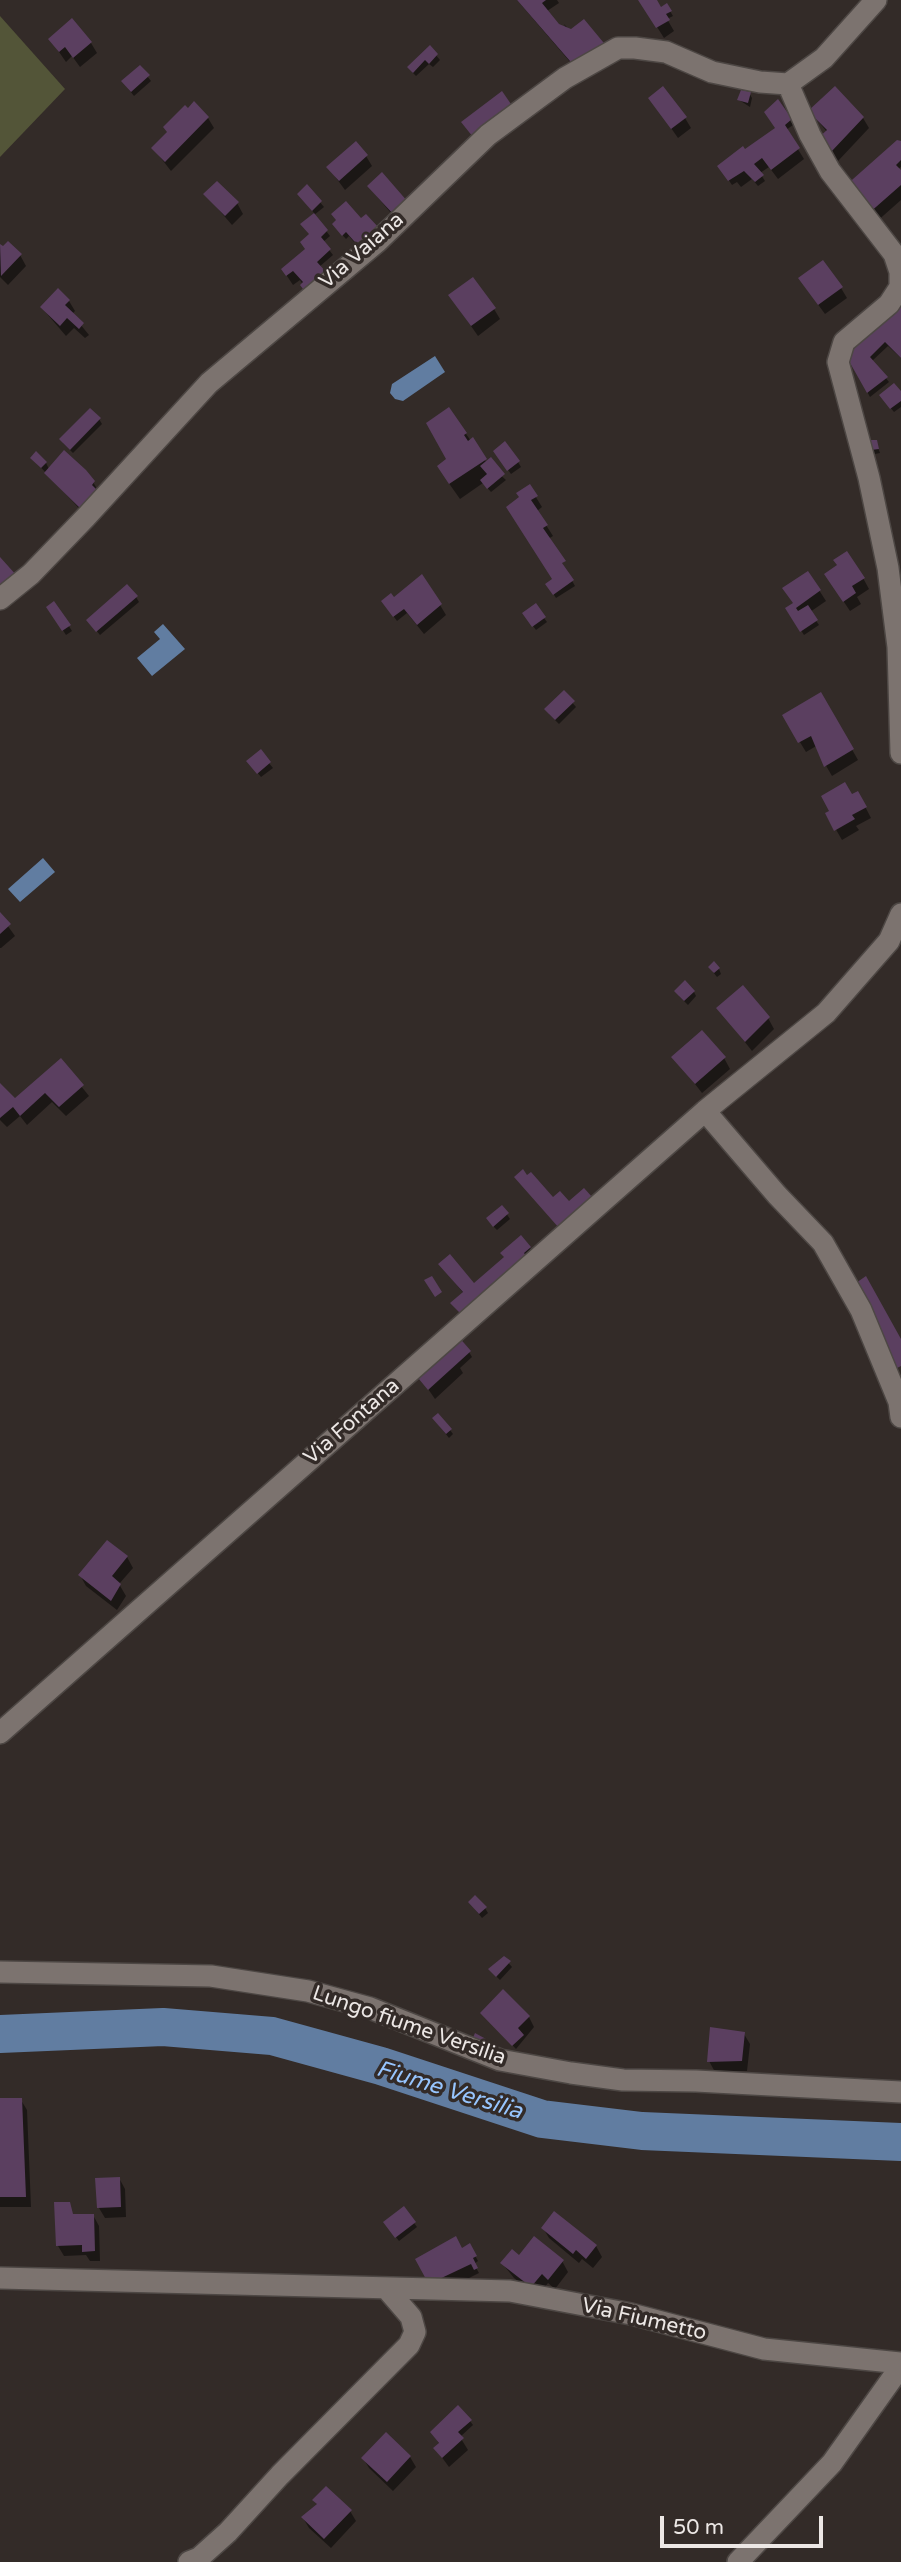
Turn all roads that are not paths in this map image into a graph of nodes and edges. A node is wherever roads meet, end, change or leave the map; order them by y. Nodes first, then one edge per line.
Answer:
1 (876, 0) edge
2 (788, 84) junction
3 (0, 599) edge
4 (901, 753) edge
5 (901, 914) edge
6 (705, 1111) junction
7 (901, 1416) edge
8 (0, 1733) edge
9 (0, 1972) edge
10 (901, 2092) edge
11 (0, 2278) edge
12 (386, 2288) junction
13 (901, 2365) edge
14 (189, 2562) edge
15 (738, 2562) edge

1 - 2 street
2 - 3 street, Via Vaiana
2 - 4 street
5 - 6 street, Via Fontana
6 - 7 street
6 - 8 street, Via Fontana
9 - 10 street, Lungo fiume Versilia
11 - 12 street, Via Fiumetto
12 - 13 street, Via Fiumetto
12 - 14 street
13 - 15 street

